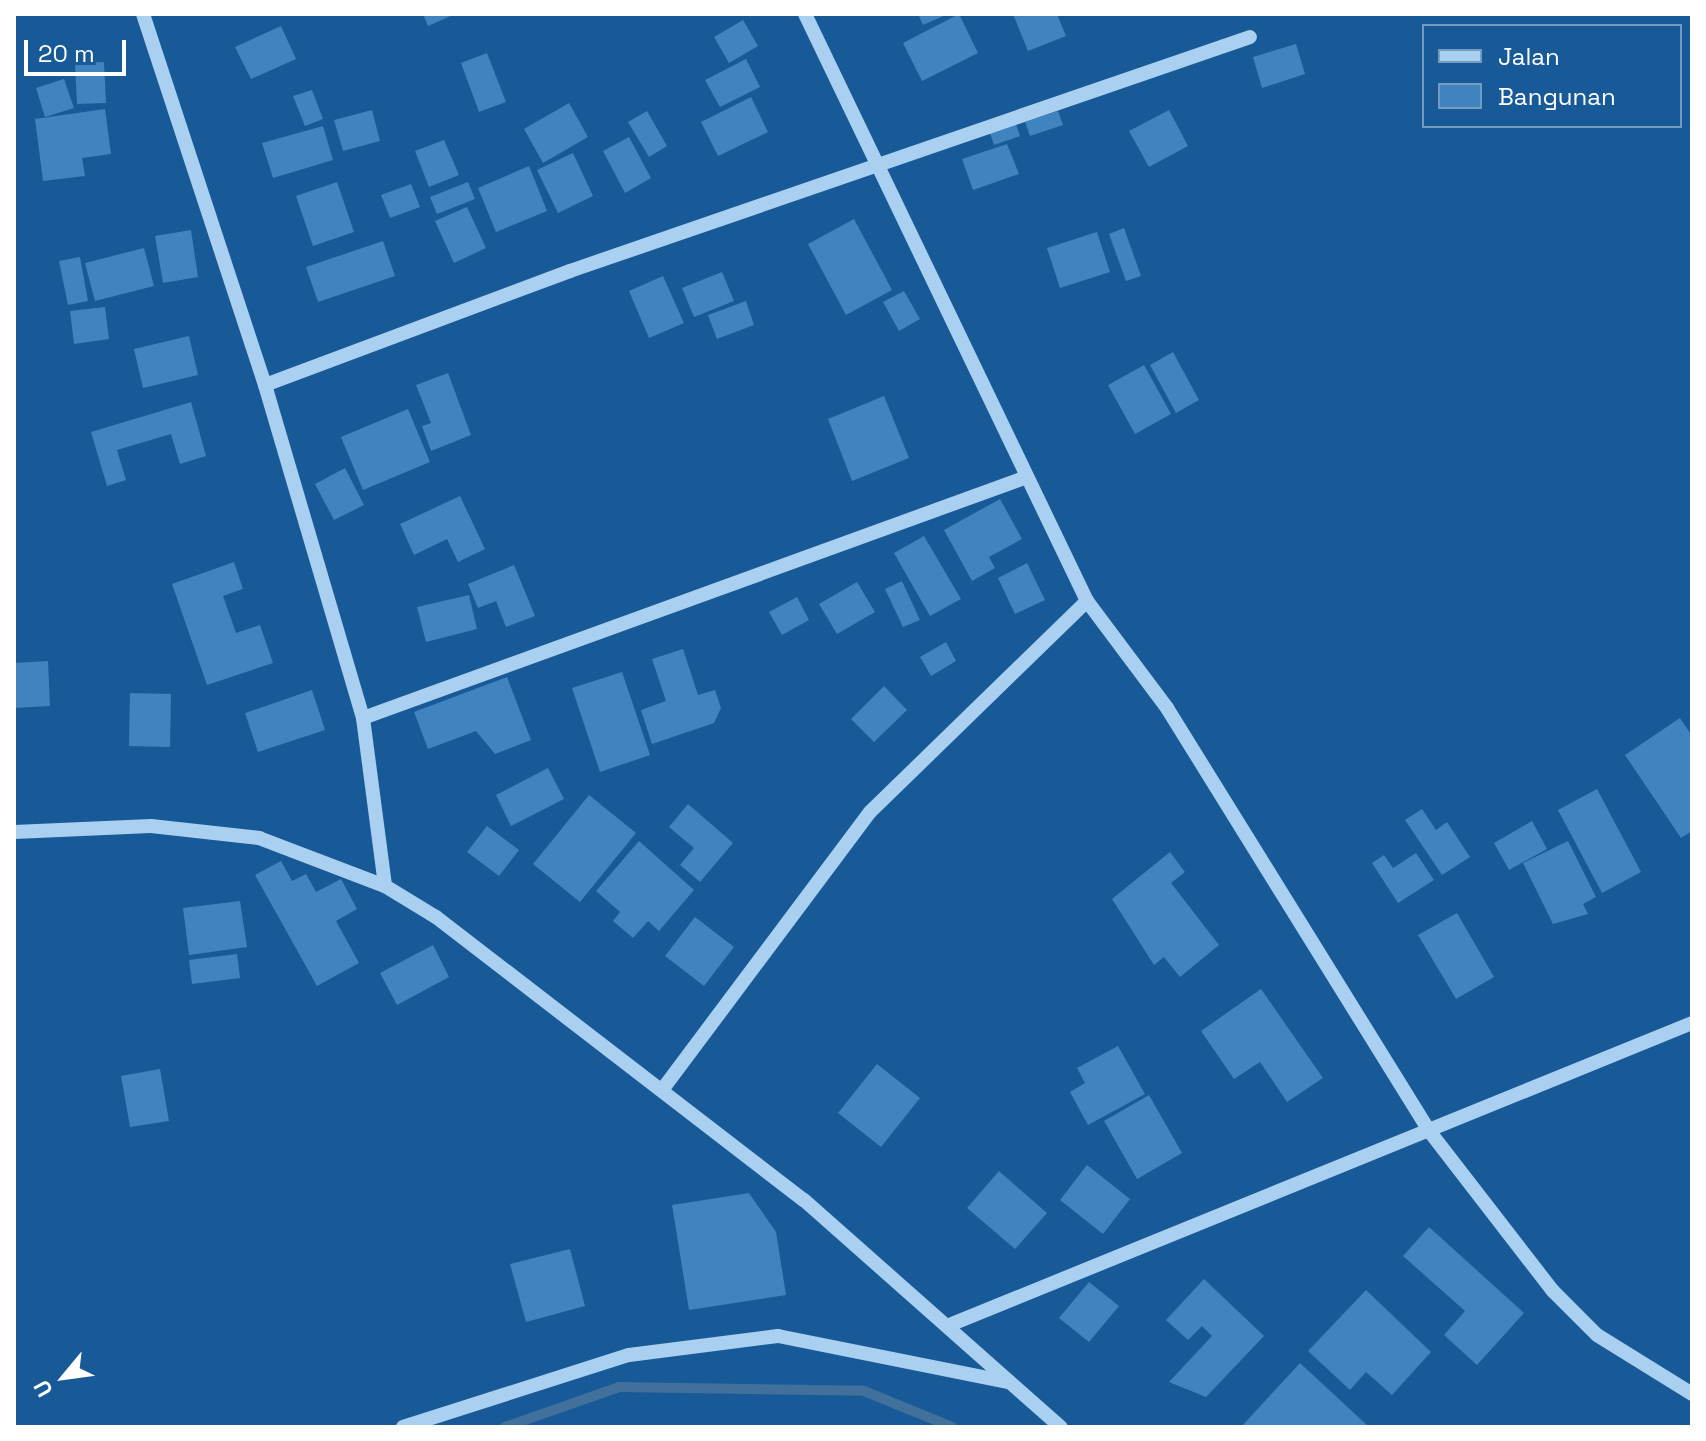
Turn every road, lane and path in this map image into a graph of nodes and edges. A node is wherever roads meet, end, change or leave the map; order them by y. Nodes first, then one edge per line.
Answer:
1 (143, 14) edge
2 (805, 14) edge
3 (1250, 37) dead end
4 (878, 171) junction
5 (265, 385) junction
6 (1027, 477) junction
7 (1087, 601) junction
8 (363, 718) junction
9 (14, 832) edge
10 (385, 886) junction
11 (1692, 1023) edge
12 (662, 1090) junction
13 (1430, 1132) junction
14 (947, 1326) junction
15 (1012, 1383) junction
16 (1692, 1394) edge
17 (403, 1427) edge
18 (1061, 1427) edge

1 - 5 street
2 - 4 street
3 - 4 street
4 - 5 street
4 - 6 street
5 - 8 street
6 - 7 street
6 - 8 street
7 - 12 street
7 - 13 street
8 - 10 street
9 - 10 street
10 - 12 street
11 - 13 street
12 - 14 street
13 - 14 street
13 - 16 street
14 - 15 street
15 - 17 street
15 - 18 street

